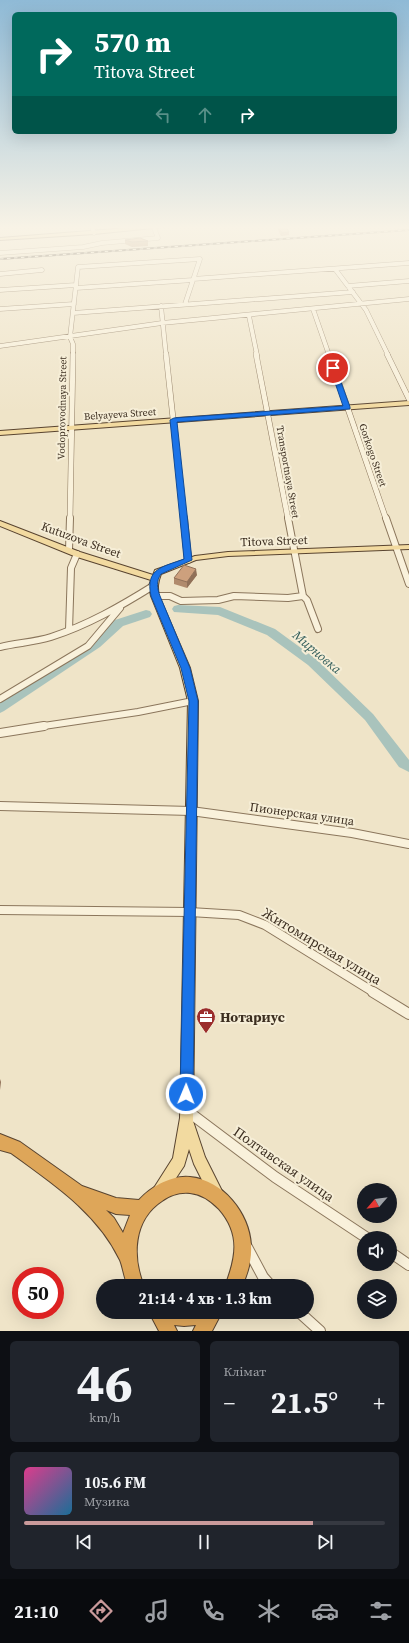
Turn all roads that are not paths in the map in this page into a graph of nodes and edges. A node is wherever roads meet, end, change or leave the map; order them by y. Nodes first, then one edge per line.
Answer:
1 (48, 288) edge
2 (76, 288) edge
3 (190, 288) edge
4 (350, 288) edge
5 (0, 290) edge
6 (353, 292) junction
7 (409, 299) edge
8 (74, 304) junction
9 (185, 304) junction
10 (362, 304) junction
11 (161, 306) junction
12 (0, 309) edge
13 (313, 309) junction
14 (73, 313) junction
15 (249, 316) junction
16 (162, 323) junction
17 (70, 337) junction
18 (0, 346) edge
19 (409, 399) edge
20 (409, 403) edge
21 (347, 407) junction
22 (268, 413) junction
23 (174, 420) junction
24 (72, 427) junction
25 (0, 433) edge
26 (0, 523) edge
27 (409, 547) edge
28 (397, 548) junction
29 (69, 550) junction
30 (295, 552) junction
31 (77, 554) junction
32 (188, 560) junction
33 (409, 584) edge
34 (154, 587) junction
35 (303, 596) junction
36 (124, 603) junction
37 (318, 629) dead end
38 (70, 630) junction
39 (0, 641) edge
40 (8, 645) junction
41 (0, 647) edge
42 (0, 699) edge
43 (194, 701) junction
44 (0, 733) edge
45 (0, 806) edge
46 (191, 811) junction
47 (409, 844) edge
48 (0, 910) edge
49 (190, 912) junction
50 (409, 1014) edge
51 (186, 1114) junction
52 (0, 1142) edge
53 (78, 1193) junction
54 (158, 1193) junction
55 (218, 1196) junction
56 (142, 1208) junction
57 (240, 1231) junction
58 (357, 1232) edge
59 (397, 1257) edge
60 (128, 1258) junction
61 (409, 1265) edge
62 (132, 1279) edge
63 (237, 1279) edge
64 (265, 1279) edge
65 (162, 1319) edge
66 (209, 1319) edge
67 (306, 1319) edge
68 (168, 1331) edge
69 (202, 1331) edge
70 (320, 1331) edge

1 - 5 street
2 - 8 street, Vodoprovodnaya Street
3 - 9 street
4 - 6 street
6 - 9 street
6 - 10 street
7 - 10 street
8 - 12 street
8 - 14 street, Vodoprovodnaya Street
9 - 11 street
10 - 13 street
10 - 19 street
11 - 14 street
11 - 16 street
13 - 15 street
13 - 21 street, Gorkogo Street
14 - 17 street, Vodoprovodnaya Street
15 - 16 street
15 - 22 street, Transportnaya Street
16 - 17 street
16 - 23 street
17 - 18 street
17 - 24 street, Vodoprovodnaya Street
20 - 21 main road, Belyayeva Street
21 - 22 main road, Belyayeva Street
21 - 28 street, Gorkogo Street
22 - 23 main road, Belyayeva Street
22 - 30 street, Transportnaya Street
23 - 24 main road, Belyayeva Street
23 - 32 street
24 - 25 main road, Belyayeva Street
24 - 29 street, Vodoprovodnaya Street
26 - 29 main road, Kutuzova Street
27 - 28 main road, Titova Street
28 - 30 main road, Titova Street
28 - 33 street, Gorkogo Street
29 - 31 main road, Kutuzova Street
30 - 32 main road, Titova Street
30 - 35 street, Transportnaya Street
31 - 34 main road, Kutuzova Street
31 - 38 street
32 - 34 main road, Titova Street
34 - 35 street
34 - 36 street
34 - 43 main road
35 - 37 street, Transportnaya Street
36 - 38 street
36 - 42 street
38 - 40 street
39 - 40 street
40 - 41 street
43 - 44 street
43 - 46 main road
45 - 46 street, Пионерская улица
46 - 47 street, Пионерская улица
46 - 49 main road
48 - 49 street, Житомирская улица
49 - 50 street, Житомирская улица
49 - 51 main road
51 - 54 main road
51 - 55 main road
51 - 58 street, Полтавская улица
52 - 53 highway
53 - 56 highway
53 - 60 highway
54 - 55 highway
54 - 56 highway
55 - 57 highway
56 - 60 highway
57 - 63 highway
57 - 64 street
59 - 61 street
60 - 62 highway
65 - 68 highway
66 - 69 highway
67 - 70 street

